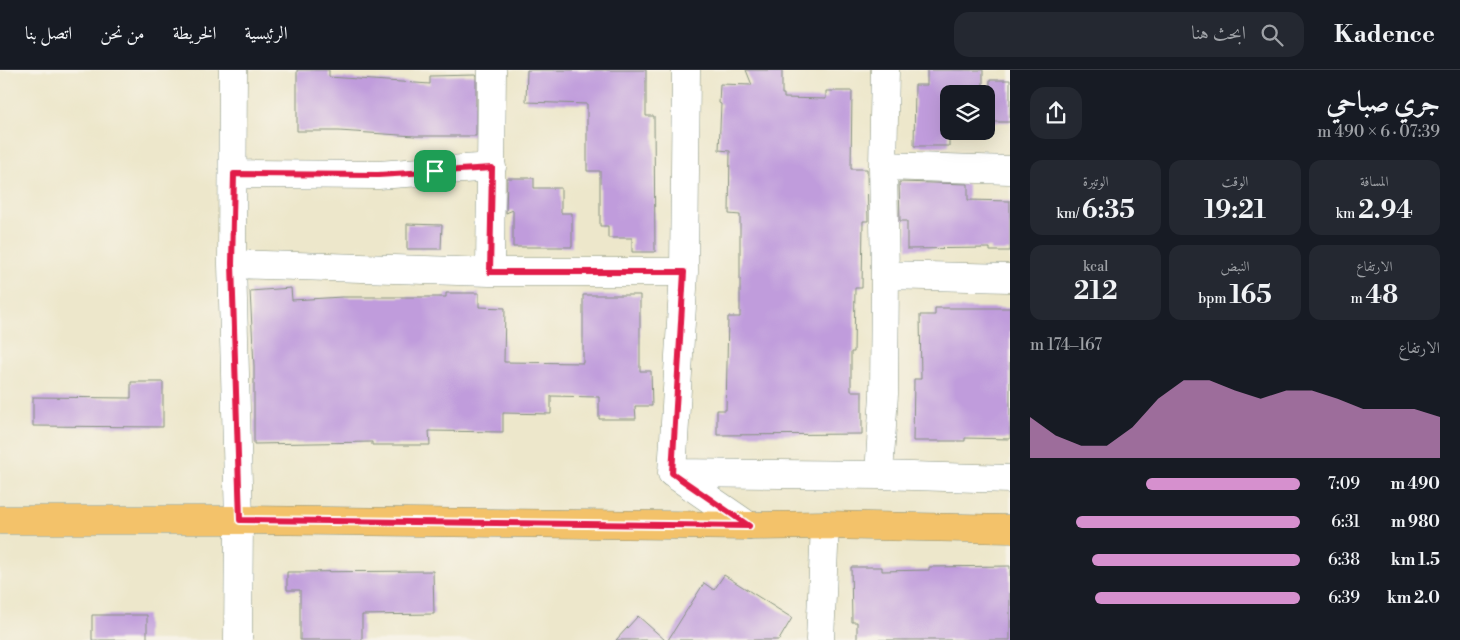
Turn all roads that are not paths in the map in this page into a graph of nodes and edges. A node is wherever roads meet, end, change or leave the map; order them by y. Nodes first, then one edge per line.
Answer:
1 (233, 70) edge
2 (492, 70) edge
3 (686, 70) edge
4 (885, 70) edge
5 (883, 166) junction
6 (492, 168) junction
7 (1010, 170) edge
8 (234, 174) junction
9 (232, 264) junction
10 (490, 272) junction
11 (684, 272) junction
12 (885, 275) junction
13 (1010, 278) edge
14 (672, 473) junction
15 (879, 475) junction
16 (1010, 479) edge
17 (0, 520) edge
18 (240, 520) junction
19 (825, 525) junction
20 (749, 526) junction
21 (1010, 529) edge
22 (238, 640) edge
23 (820, 640) edge

1 - 8 street
2 - 6 street
3 - 11 street
4 - 5 street
5 - 7 street
5 - 12 street
6 - 8 street
6 - 10 street
8 - 9 street
9 - 10 street
9 - 18 street
10 - 11 street
11 - 14 street
12 - 13 street
12 - 15 street
14 - 15 street
14 - 20 street
15 - 16 street
17 - 18 main road
18 - 20 main road
18 - 22 street
19 - 20 main road
19 - 21 main road
19 - 23 street

